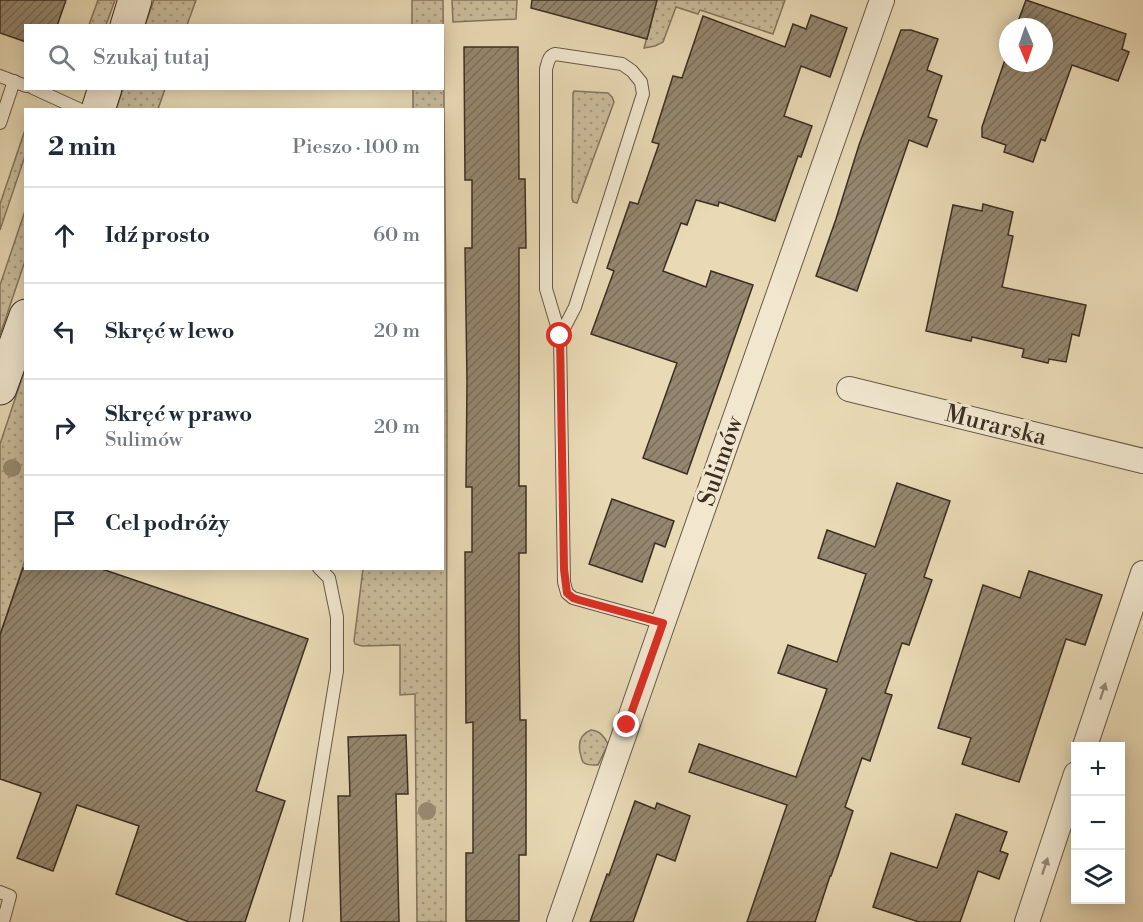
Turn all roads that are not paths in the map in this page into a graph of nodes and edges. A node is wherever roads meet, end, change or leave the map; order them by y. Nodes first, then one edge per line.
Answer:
1 (135, 0) edge
2 (882, 0) edge
3 (128, 24) edge
4 (0, 76) edge
5 (20, 83) edge
6 (37, 90) edge
7 (104, 90) edge
8 (77, 108) edge
9 (99, 108) edge
10 (0, 123) edge
11 (24, 322) edge
12 (560, 336) junction
13 (0, 388) edge
14 (849, 389) dead end
15 (1143, 461) edge
16 (321, 570) edge
17 (1143, 573) edge
18 (663, 623) junction
19 (1086, 742) edge
20 (1071, 789) edge
21 (0, 892) edge
22 (3, 922) edge
23 (296, 922) edge
24 (559, 922) edge
25 (1027, 922) edge

1 - 3 main road
2 - 18 street, Sulimów
4 - 5 lane
5 - 10 lane
6 - 8 lane
7 - 9 main road
11 - 13 main road
12 - 12 lane
12 - 18 lane
14 - 15 street, Murarska
16 - 23 lane
19 -> 17 street
18 - 24 street, Sulimów
25 -> 20 street
21 - 22 lane

